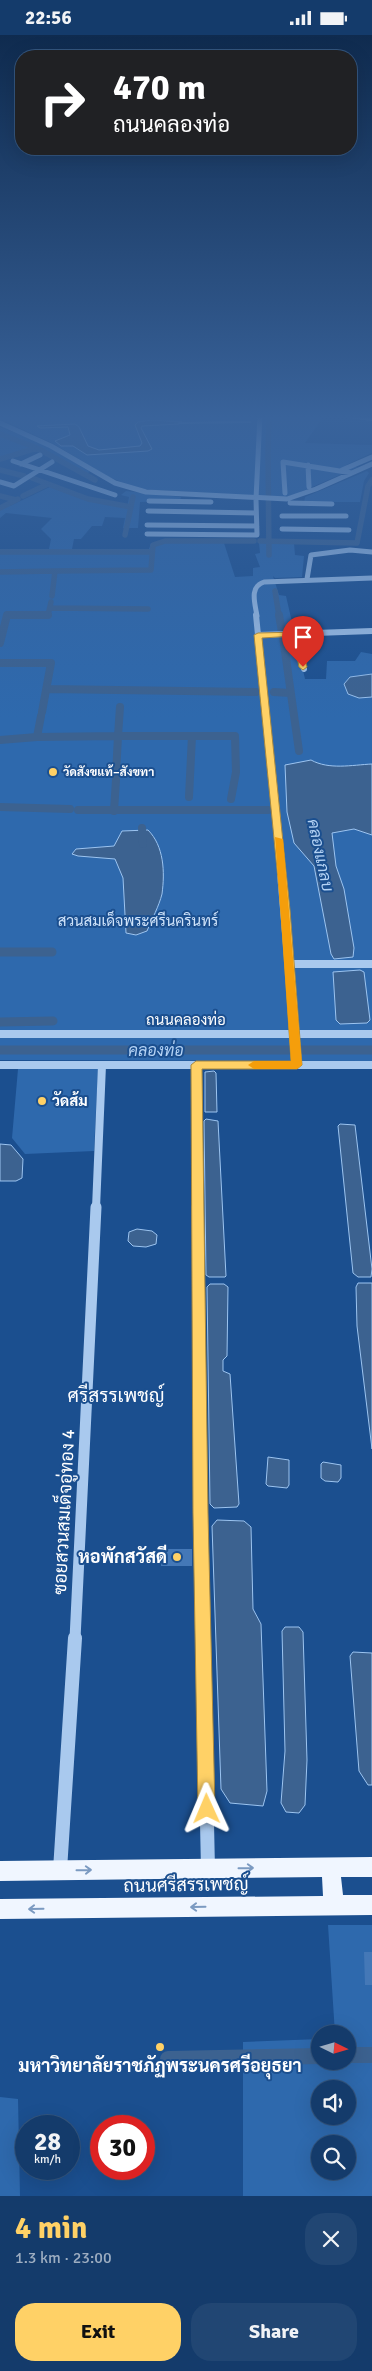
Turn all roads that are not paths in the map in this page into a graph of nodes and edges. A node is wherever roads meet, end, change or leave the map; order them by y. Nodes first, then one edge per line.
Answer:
1 (183, 516) edge
2 (256, 516) edge
3 (282, 516) dead end
4 (302, 516) junction
5 (346, 516) dead end
6 (146, 525) dead end
7 (182, 525) junction
8 (256, 526) junction
9 (282, 529) dead end
10 (303, 529) junction
11 (349, 530) dead end
12 (147, 534) dead end
13 (181, 534) junction
14 (372, 552) edge
15 (372, 578) edge
16 (307, 579) junction
17 (372, 631) edge
18 (297, 634) junction
19 (258, 635) junction
20 (304, 669) dead end
21 (290, 964) junction
22 (372, 964) edge
23 (0, 1034) edge
24 (372, 1034) edge
25 (295, 1037) junction
26 (297, 1061) junction
27 (0, 1065) edge
28 (102, 1065) junction
29 (196, 1065) junction
30 (372, 1065) edge
31 (331, 1867) junction
32 (372, 1867) edge
33 (208, 1869) junction
34 (60, 1870) junction
35 (0, 1871) edge
36 (334, 1905) junction
37 (372, 1905) edge
38 (0, 1909) edge

1 - 7 street
2 - 8 street
3 - 4 street
4 - 5 street
4 - 10 street
6 - 7 street
7 - 8 street
7 - 13 street
8 - 13 street
9 - 10 street
10 - 11 street
12 - 13 street
14 - 16 street
15 - 16 street
16 - 19 street
17 - 18 street
18 - 19 street
18 - 20 street
19 - 21 street
21 - 22 street
21 - 25 street
23 - 25 street, ถนนคลองท่อ
24 - 25 street, ถนนคลองท่อ
25 - 26 street
26 - 29 street
26 - 30 street
27 - 28 street
28 - 29 street
28 - 34 street, ซอยสวนสมเด็จอู่ทอง 4
29 - 33 street
31 - 32 main road, ถนนศรีสรรเพชญ์
33 -> 31 main road, ถนนศรีสรรเพชญ์
31 - 36 main road
34 -> 33 main road, ถนนศรีสรรเพชญ์
34 - 35 main road, ถนนศรีสรรเพชญ์
36 - 37 main road, ถนนศรีสรรเพชญ์
36 -> 38 main road, ถนนศรีสรรเพชญ์

